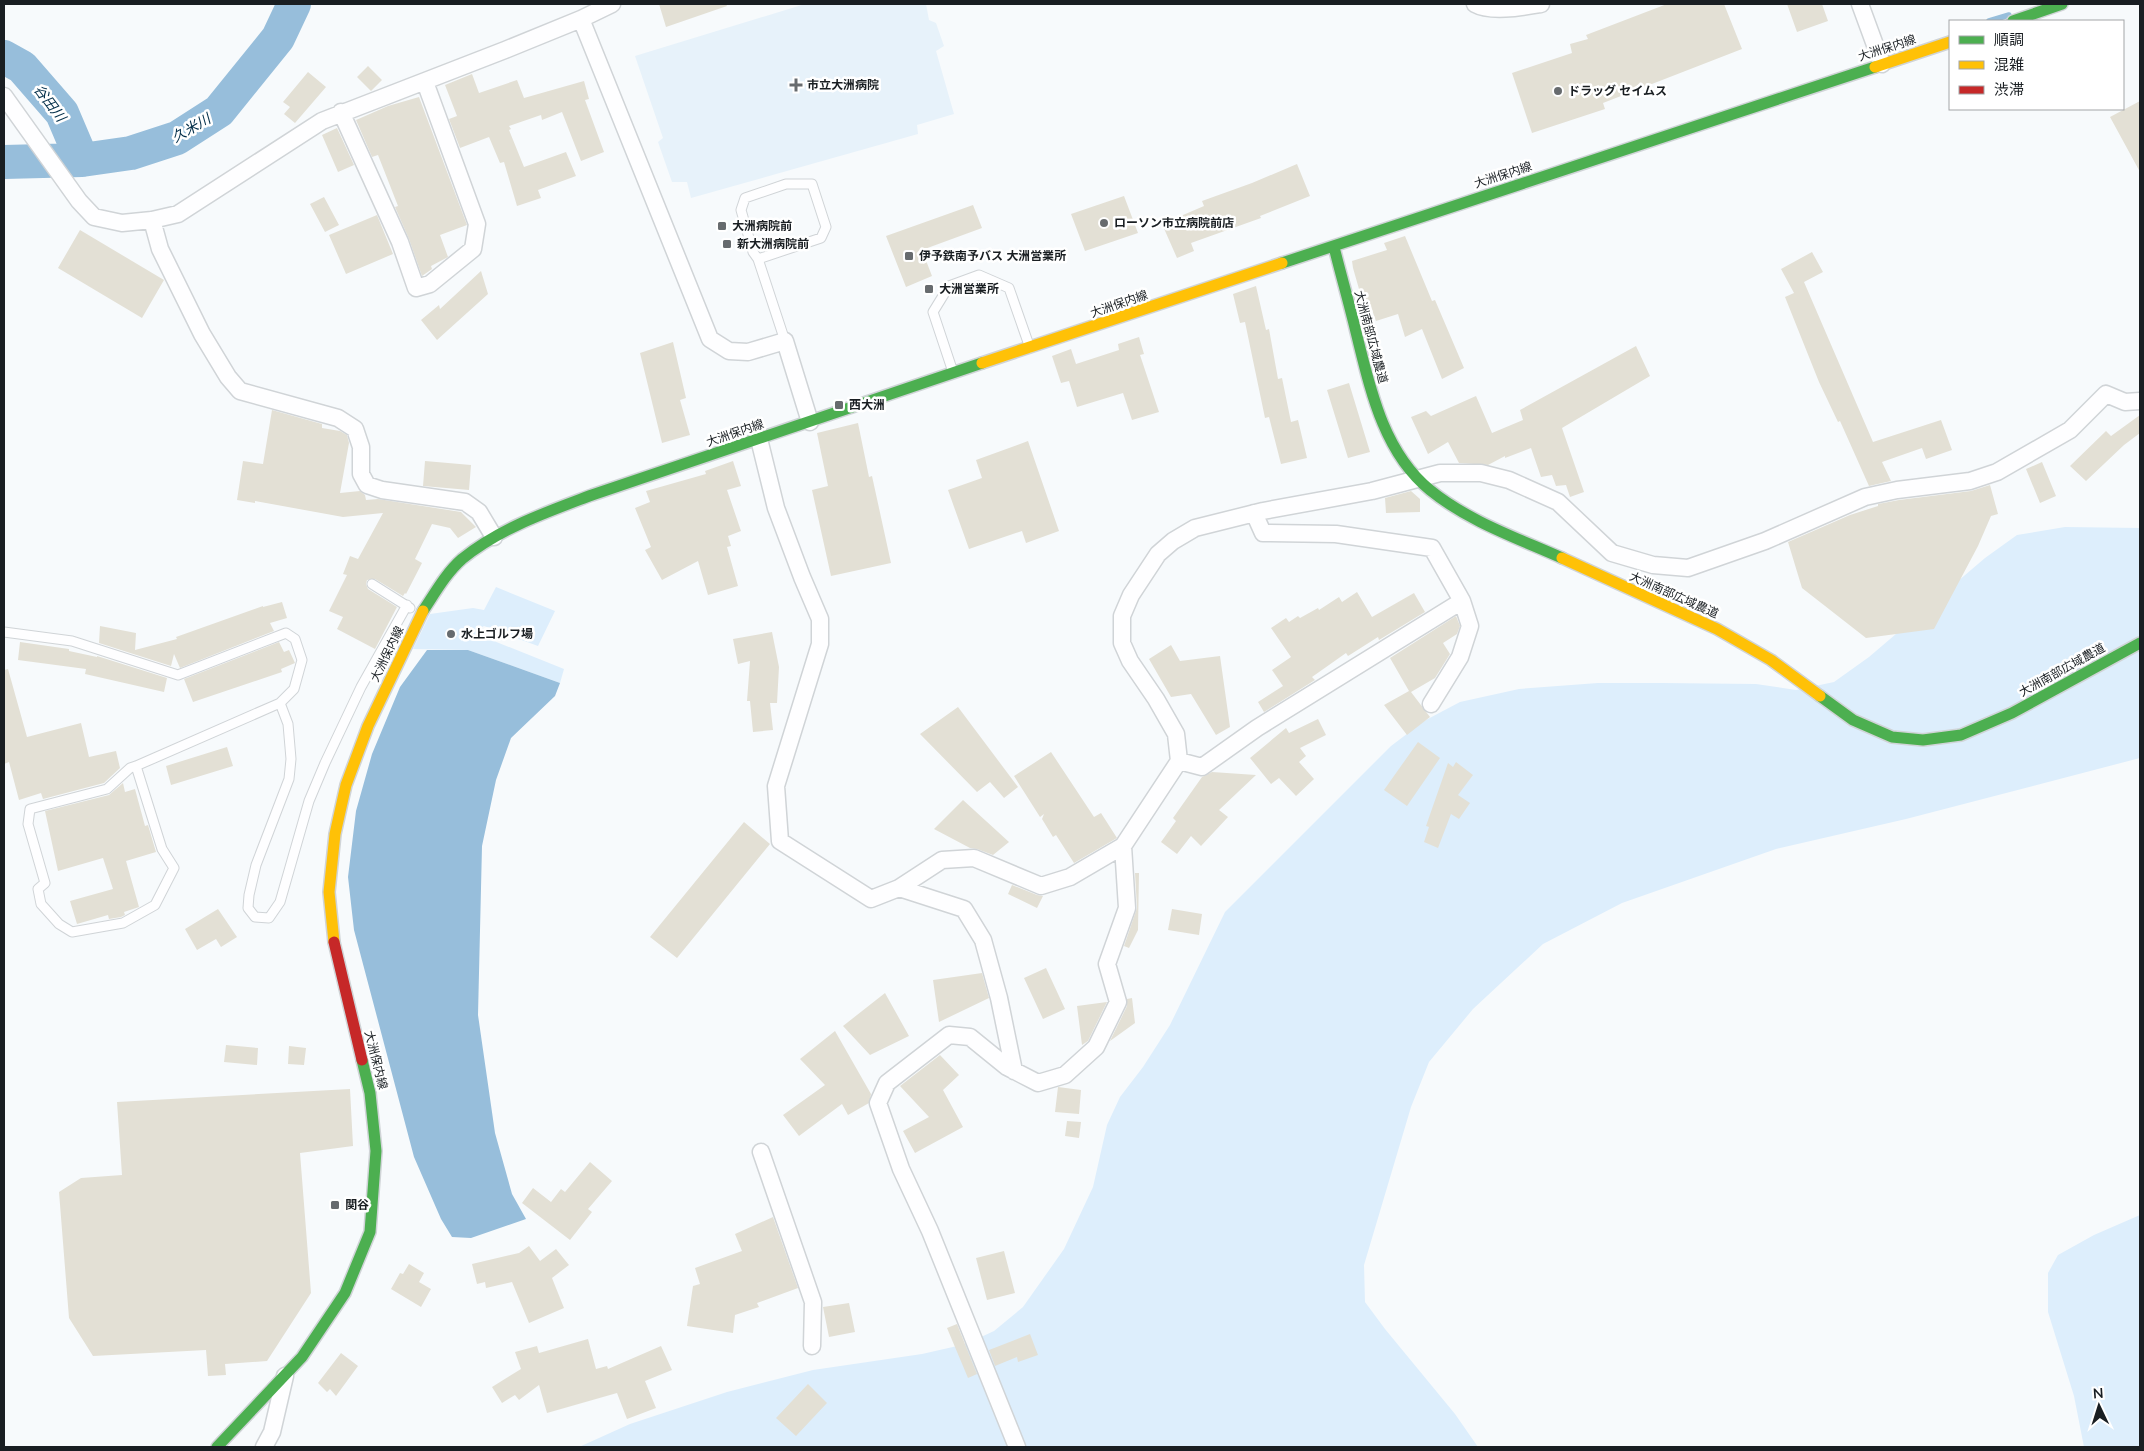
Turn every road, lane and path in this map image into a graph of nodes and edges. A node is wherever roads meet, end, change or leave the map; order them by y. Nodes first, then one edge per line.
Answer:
1 (612, 4) edge
2 (1475, 4) edge
3 (1541, 4) edge
4 (1860, 4) edge
5 (2062, 4) edge
6 (581, 19) junction
7 (2016, 20) edge
8 (1949, 42) edge
9 (1882, 64) junction
10 (425, 82) junction
11 (4, 96) edge
12 (341, 112) junction
13 (152, 220) junction
14 (1334, 247) junction
15 (758, 259) junction
16 (785, 341) junction
17 (1031, 348) junction
18 (954, 372) junction
19 (2140, 401) edge
20 (810, 422) junction
21 (759, 439) junction
22 (1418, 479) junction
23 (1254, 513) junction
24 (494, 536) junction
25 (372, 584) dead end
26 (1462, 601) junction
27 (407, 606) junction
28 (421, 614) junction
29 (4, 632) edge
30 (2140, 643) edge
31 (280, 703) junction
32 (1431, 704) dead end
33 (1180, 761) junction
34 (136, 766) junction
35 (1123, 846) junction
36 (899, 888) junction
37 (1014, 1071) junction
38 (760, 1152) dead end
39 (812, 1346) dead end
40 (285, 1375) junction
41 (217, 1447) edge
42 (264, 1447) edge
43 (1017, 1447) edge

1 - 6 street
2 - 3 street
4 - 9 street
5 - 7 main road
6 - 10 street
6 - 16 street
8 - 9 main road, 大洲保内線
9 - 14 main road, 大洲保内線
10 - 12 street
10 - 12 street
11 - 13 street
12 - 13 street
13 - 24 street
14 - 17 main road, 大洲保内線
14 - 22 main road, 大洲南部広域農道
15 - 15 lane
15 - 16 lane
16 - 20 street
17 - 18 main road, 大洲保内線
17 - 18 lane
18 - 20 main road, 大洲保内線
19 - 22 street
20 - 21 main road, 大洲保内線
21 - 24 main road, 大洲保内線
21 - 36 street
22 - 23 street
22 - 30 main road, 大洲南部広域農道
23 - 26 street
23 - 33 street
24 - 28 main road, 大洲保内線
25 - 27 lane
26 - 32 street
26 - 33 street
27 - 28 lane
27 - 31 lane
28 - 40 main road, 大洲保内線
29 - 31 lane
31 - 34 lane
33 - 35 street
34 - 34 lane
35 - 36 street
35 - 37 street
36 - 37 street
37 - 43 street
38 - 39 street
40 - 41 main road, 大洲保内線
40 - 42 street

